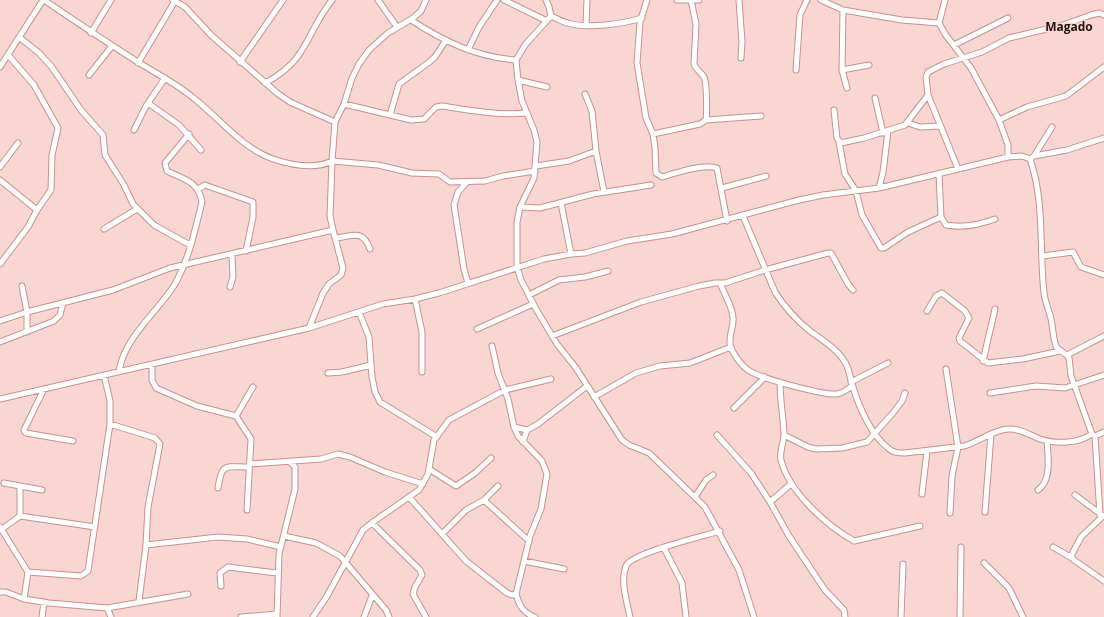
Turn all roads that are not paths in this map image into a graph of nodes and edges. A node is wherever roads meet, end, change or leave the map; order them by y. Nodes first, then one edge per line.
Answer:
1 (43, 0) edge
2 (111, 0) edge
3 (283, 0) edge
4 (332, 0) edge
5 (378, 0) edge
6 (426, 0) edge
7 (498, 0) edge
8 (504, 0) edge
9 (546, 0) edge
10 (587, 0) edge
11 (647, 0) edge
12 (677, 0) edge
13 (691, 0) edge
14 (699, 0) edge
15 (739, 0) edge
16 (807, 0) edge
17 (821, 0) edge
18 (945, 0) edge
19 (174, 1) edge
20 (843, 10) junction
21 (1104, 15) edge
22 (551, 16) junction
23 (642, 18) junction
24 (1008, 18) dead end
25 (410, 20) junction
26 (546, 21) junction
27 (939, 23) junction
28 (586, 25) junction
29 (397, 28) junction
30 (91, 33) junction
31 (19, 37) junction
32 (446, 40) junction
33 (954, 45) junction
34 (112, 46) junction
35 (468, 50) junction
36 (8, 55) junction
37 (741, 58) dead end
38 (964, 58) junction
39 (516, 60) junction
40 (138, 62) junction
41 (240, 62) junction
42 (869, 65) dead end
43 (0, 67) edge
44 (1104, 67) edge
45 (796, 70) dead end
46 (842, 70) junction
47 (89, 74) dead end
48 (165, 78) junction
49 (518, 80) junction
50 (265, 83) junction
51 (548, 87) dead end
52 (847, 88) dead end
53 (585, 94) dead end
54 (928, 95) junction
55 (875, 98) dead end
56 (148, 103) junction
57 (344, 104) junction
58 (834, 110) dead end
59 (526, 112) junction
60 (390, 115) junction
61 (761, 116) dead end
62 (706, 120) junction
63 (999, 120) junction
64 (335, 122) junction
65 (908, 123) junction
66 (940, 126) junction
67 (1052, 127) dead end
68 (134, 130) dead end
69 (885, 132) junction
70 (189, 134) junction
71 (653, 134) junction
72 (1104, 138) edge
73 (839, 142) junction
74 (18, 143) dead end
75 (201, 150) dead end
76 (596, 151) junction
77 (1008, 157) junction
78 (1032, 157) junction
79 (332, 160) junction
80 (0, 167) edge
81 (535, 169) junction
82 (958, 169) junction
83 (939, 174) junction
84 (766, 176) dead end
85 (0, 180) edge
86 (455, 182) junction
87 (467, 182) junction
88 (650, 185) dead end
89 (198, 188) junction
90 (722, 188) junction
91 (879, 188) junction
92 (856, 191) junction
93 (458, 192) junction
94 (604, 192) junction
95 (561, 203) junction
96 (520, 207) junction
97 (137, 209) junction
98 (37, 210) junction
99 (743, 216) junction
100 (941, 217) junction
101 (995, 219) dead end
102 (727, 220) junction
103 (104, 229) dead end
104 (333, 230) junction
105 (336, 238) junction
106 (190, 245) junction
107 (370, 249) dead end
108 (246, 252) junction
109 (571, 254) junction
110 (232, 255) junction
111 (1043, 256) junction
112 (0, 264) edge
113 (185, 265) junction
114 (517, 267) junction
115 (765, 270) junction
116 (608, 271) dead end
117 (1103, 272) edge
118 (468, 283) junction
119 (720, 284) junction
120 (22, 286) dead end
121 (230, 287) dead end
122 (853, 290) dead end
123 (529, 295) junction
124 (415, 300) junction
125 (63, 303) junction
126 (533, 304) junction
127 (995, 309) dead end
128 (927, 311) dead end
129 (27, 312) junction
130 (359, 312) junction
131 (0, 321) edge
132 (309, 328) junction
133 (477, 329) dead end
134 (27, 332) junction
135 (552, 336) junction
136 (1104, 336) edge
137 (0, 342) edge
138 (492, 346) dead end
139 (731, 347) junction
140 (1060, 351) junction
141 (1067, 355) junction
142 (983, 361) junction
143 (888, 363) dead end
144 (152, 364) junction
145 (371, 365) junction
146 (946, 368) dead end
147 (119, 371) junction
148 (422, 372) dead end
149 (328, 373) dead end
150 (104, 375) junction
151 (1104, 375) edge
152 (765, 377) junction
153 (551, 379) dead end
154 (780, 382) junction
155 (852, 384) junction
156 (587, 386) junction
157 (1074, 386) junction
158 (254, 387) dead end
159 (44, 389) junction
160 (505, 390) junction
161 (905, 393) dead end
162 (990, 393) dead end
163 (594, 397) junction
164 (0, 399) edge
165 (734, 408) dead end
166 (236, 416) junction
167 (110, 424) junction
168 (514, 427) junction
169 (527, 430) junction
170 (1104, 432) edge
171 (876, 433) junction
172 (991, 434) junction
173 (717, 435) dead end
174 (784, 435) junction
175 (1093, 435) junction
176 (437, 437) junction
177 (73, 441) dead end
178 (1047, 441) junction
179 (523, 442) junction
180 (958, 447) junction
181 (927, 451) junction
182 (491, 458) dead end
183 (290, 462) junction
184 (249, 465) junction
185 (429, 469) junction
186 (714, 475) dead end
187 (4, 483) dead end
188 (423, 484) junction
189 (791, 484) junction
190 (20, 486) junction
191 (498, 486) dead end
192 (218, 488) dead end
193 (42, 490) dead end
194 (1038, 490) dead end
195 (922, 494) dead end
196 (1076, 494) dead end
197 (409, 497) junction
198 (695, 497) junction
199 (484, 500) junction
200 (770, 502) junction
201 (247, 510) dead end
202 (986, 512) dead end
203 (950, 513) dead end
204 (20, 516) junction
205 (1102, 516) edge
206 (372, 523) junction
207 (920, 526) dead end
208 (95, 527) junction
209 (1, 528) edge
210 (720, 531) junction
211 (442, 534) junction
212 (284, 536) junction
213 (528, 541) junction
214 (146, 545) junction
215 (281, 547) junction
216 (1053, 547) dead end
217 (664, 548) junction
218 (961, 548) dead end
219 (1072, 558) junction
220 (524, 561) junction
221 (346, 562) junction
222 (984, 563) dead end
223 (902, 564) dead end
224 (564, 569) dead end
225 (28, 572) junction
226 (277, 573) junction
227 (1104, 581) edge
228 (220, 586) dead end
229 (0, 592) edge
230 (188, 594) dead end
231 (516, 594) junction
232 (372, 596) junction
233 (24, 598) junction
234 (44, 602) junction
235 (139, 602) junction
236 (107, 608) junction
237 (277, 615) edge
238 (42, 617) edge
239 (111, 617) edge
240 (241, 617) edge
241 (313, 617) edge
242 (364, 617) edge
243 (389, 617) edge
244 (426, 617) edge
245 (534, 617) edge
246 (630, 617) edge
247 (686, 617) edge
248 (754, 617) edge
249 (845, 617) edge
250 (901, 617) edge
251 (960, 617) edge
252 (1023, 617) edge

1 - 30 street
1 - 31 street
2 - 30 street
3 - 41 street
4 - 50 street
5 - 29 street
6 - 25 street
7 - 35 street
8 - 26 street
9 - 22 street
10 - 28 street
11 - 23 street
12 - 13 street
13 - 14 street
13 - 62 street
15 - 37 street
16 - 45 street
17 - 20 street
18 - 27 street
19 - 40 street
19 - 41 street
20 - 27 street
20 - 46 street
21 - 38 street
22 - 26 street
22 - 28 street
23 - 28 street
23 - 71 street
24 - 33 street
25 - 29 street
25 - 32 street
26 - 39 street
27 - 33 street
29 - 57 street
30 - 34 street
31 - 36 street
31 - 97 street
32 - 35 street
32 - 60 street
33 - 38 street
34 - 40 street
34 - 47 street
35 - 39 street
36 - 43 street
36 - 98 street
38 - 54 street
38 - 63 street
39 - 49 street
40 - 48 street
41 - 50 street
42 - 46 street
44 - 63 street
46 - 52 street
48 - 56 street
48 - 79 street
49 - 51 street
49 - 59 street
50 - 64 street
53 - 76 street
54 - 65 street
54 - 66 street
55 - 69 street
56 - 68 street
56 - 70 street
57 - 60 street
57 - 64 street
58 - 73 street
59 - 60 street
59 - 81 street
61 - 62 street
62 - 71 street
63 - 77 street
64 - 79 street
65 - 66 street
65 - 69 street
66 - 82 street
67 - 78 street
69 - 73 street
69 - 91 street
70 - 75 street
70 - 89 street
71 - 90 street
72 - 78 street
73 - 92 street
74 - 80 street
76 - 81 street
76 - 94 street
77 - 78 street
77 - 82 street
78 - 111 street
79 - 86 street
79 - 104 street
81 - 87 street
81 - 96 street
82 - 83 street
83 - 91 street
83 - 100 street
84 - 90 street
85 - 98 street
86 - 87 street
86 - 93 street
87 - 93 street
88 - 94 street
89 - 106 street
89 - 108 street
90 - 102 street
91 - 92 street
92 - 99 street
92 - 100 street
93 - 118 street
94 - 95 street
95 - 96 street
95 - 109 street
96 - 114 street
97 - 103 street
97 - 106 street
98 - 112 street
99 - 102 street
99 - 115 street
100 - 101 street
102 - 109 street
104 - 105 street
104 - 108 street
105 - 107 street
105 - 132 street
106 - 113 street
108 - 110 street
109 - 114 street
110 - 113 street
110 - 121 street
111 - 117 street
111 - 140 street
113 - 125 street
113 - 147 street
114 - 118 street
114 - 123 street
115 - 119 street
115 - 122 street
115 - 155 street
116 - 123 street
118 - 124 street
119 - 135 street
119 - 139 street
120 - 129 street
123 - 126 street
124 - 130 street
124 - 148 street
125 - 129 street
125 - 134 street
126 - 133 street
126 - 135 street
127 - 142 street
128 - 142 street
129 - 131 street
129 - 134 street
130 - 132 street
130 - 145 street
132 - 144 street
134 - 137 street
135 - 156 street
136 - 141 street
138 - 160 street
139 - 152 street
139 - 163 street
140 - 141 street
140 - 142 street
141 - 157 street
143 - 155 street
144 - 147 street
144 - 166 street
145 - 149 street
145 - 176 street
146 - 180 street
147 - 150 street
150 - 159 street
150 - 167 street
151 - 157 street
152 - 154 street
152 - 165 street
153 - 160 street
154 - 155 street
154 - 174 street
155 - 171 street
156 - 163 street
156 - 169 street
157 - 162 street
157 - 175 street
158 - 166 street
159 - 164 street
159 - 177 street
160 - 168 street
160 - 176 street
161 - 171 street
163 - 198 street
166 - 184 street
167 - 208 street
167 - 214 street
168 - 169 street
168 - 179 street
169 - 179 street
170 - 175 street
171 - 174 street
171 - 181 street
172 - 178 street
172 - 180 street
172 - 202 street
173 - 200 street
174 - 189 street
175 - 178 street
175 - 205 street
176 - 185 street
178 - 194 street
179 - 213 street
180 - 181 street
180 - 203 street
181 - 195 street
182 - 185 street
183 - 184 street
183 - 188 street
183 - 212 street
184 - 192 street
184 - 201 street
185 - 188 street
186 - 198 street
187 - 190 street
188 - 197 street
189 - 200 street
189 - 207 street
190 - 193 street
190 - 204 street
191 - 199 street
196 - 205 street
197 - 206 street
197 - 211 street
198 - 210 street
199 - 211 street
199 - 213 street
200 - 249 street
204 - 208 street
204 - 209 street
205 - 219 street
206 - 221 street
206 - 244 street
208 - 225 street
209 - 225 street
210 - 217 street
210 - 248 street
211 - 231 street
212 - 215 street
212 - 221 street
213 - 220 street
214 - 215 street
214 - 235 street
215 - 226 street
216 - 219 street
217 - 246 street
217 - 247 street
218 - 251 street
219 - 227 street
220 - 224 street
220 - 231 street
221 - 232 street
221 - 241 street
222 - 252 street
223 - 250 street
225 - 233 street
226 - 228 street
226 - 237 street
229 - 233 street
230 - 235 street
231 - 245 street
232 - 242 street
232 - 243 street
233 - 234 street
234 - 236 street
234 - 238 street
235 - 236 street
236 - 239 street
237 - 240 street

